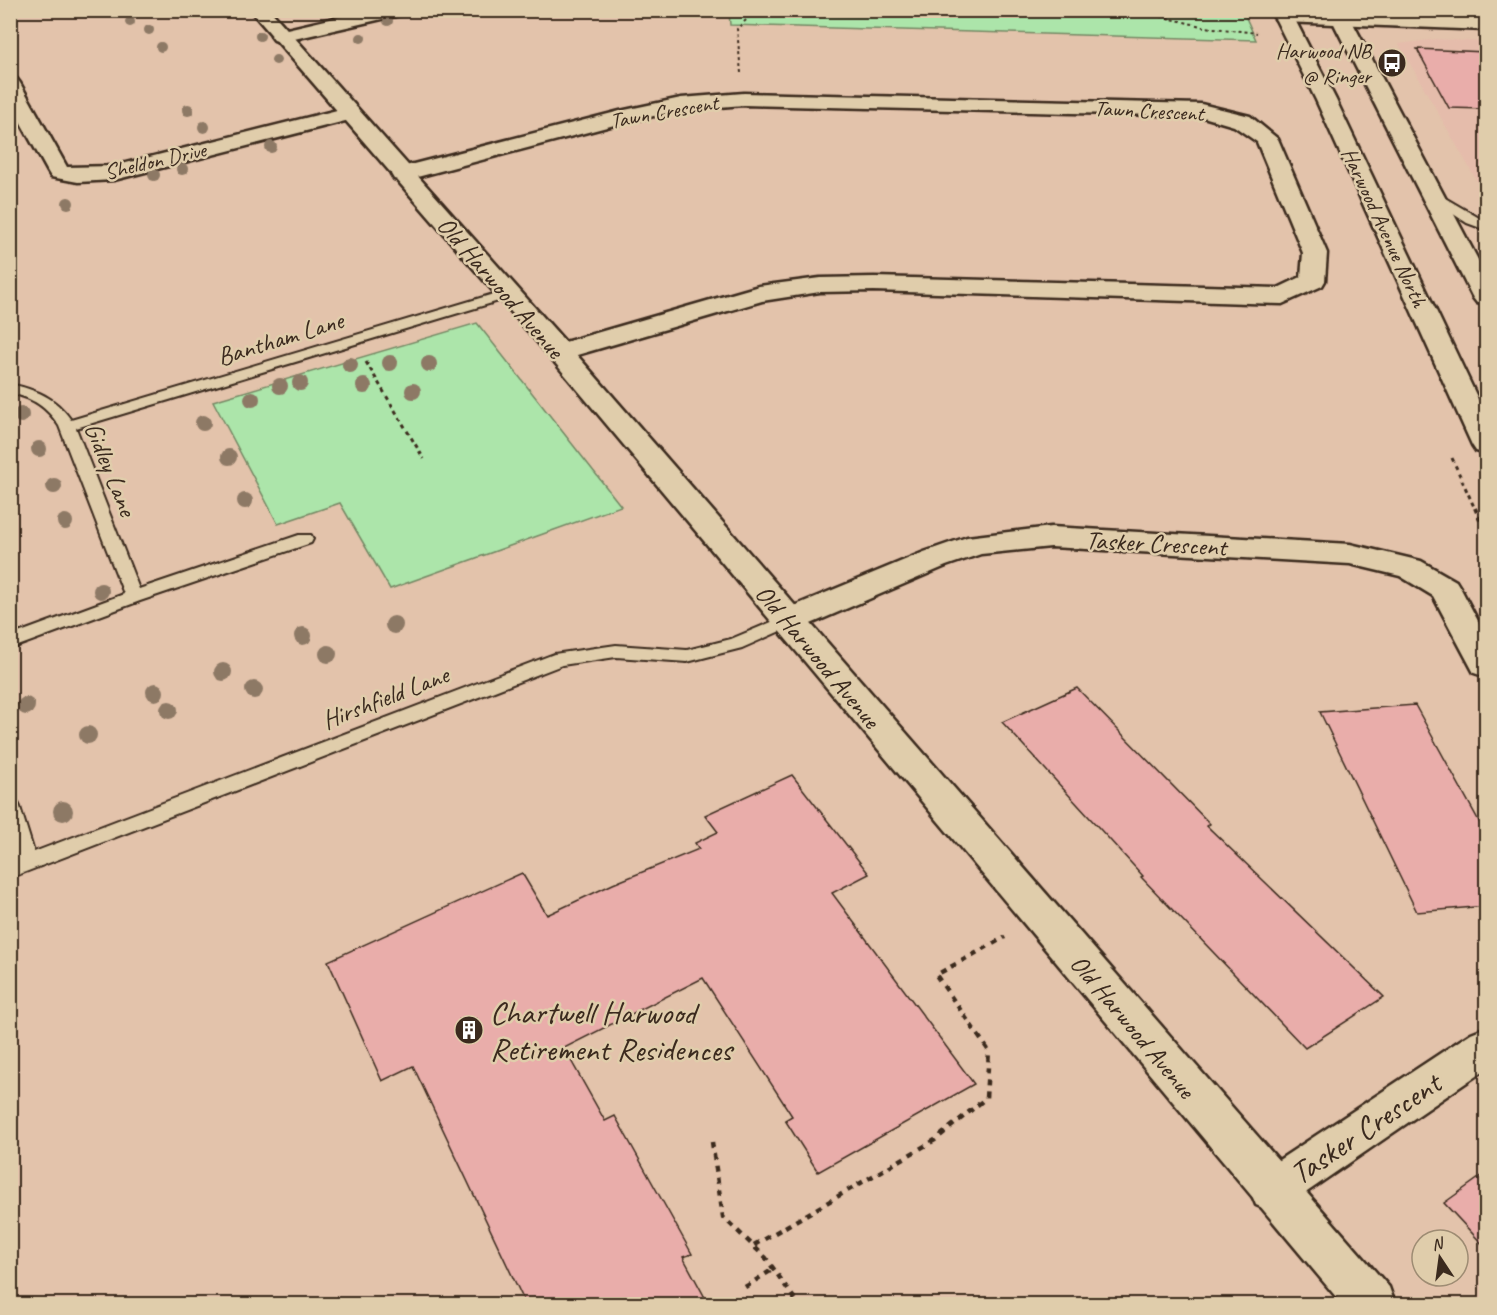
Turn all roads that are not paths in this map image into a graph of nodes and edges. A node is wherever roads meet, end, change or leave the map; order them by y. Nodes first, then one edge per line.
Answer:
1 (259, 10) edge
2 (397, 10) edge
3 (1281, 13) edge
4 (1339, 14) edge
5 (1486, 24) edge
6 (281, 36) junction
7 (10, 83) edge
8 (349, 113) junction
9 (402, 174) junction
10 (1433, 195) junction
11 (1486, 225) edge
12 (1480, 272) edge
13 (507, 294) junction
14 (1486, 298) edge
15 (560, 352) junction
16 (10, 388) edge
17 (67, 426) junction
18 (1486, 444) edge
19 (305, 539) dead end
20 (134, 597) junction
21 (788, 621) junction
22 (10, 643) edge
23 (1486, 665) edge
24 (10, 807) edge
25 (19, 867) edge
26 (1486, 1046) edge
27 (1272, 1190) junction
28 (1372, 1305) edge

1 - 6 street, Old Harwood Avenue
2 - 6 street
3 - 4 street
3 - 18 street, Harwood Avenue North
4 - 5 street
4 - 10 street
6 - 8 street, Old Harwood Avenue
7 - 8 street, Sheldon Drive
8 - 9 street, Old Harwood Avenue
9 - 13 street, Old Harwood Avenue
9 - 15 street, Tawn Crescent
10 - 11 lane
10 - 12 street
12 - 14 street
13 - 15 street, Old Harwood Avenue
13 - 17 lane, Bantham Lane
15 - 21 street, Old Harwood Avenue
16 - 17 lane, Gidley Lane
17 - 20 lane, Gidley Lane
19 - 20 lane
20 - 22 lane
21 - 23 street, Tasker Crescent
21 - 25 lane, Hirshfield Lane
21 - 27 street, Old Harwood Avenue
24 - 25 lane
26 - 27 street, Tasker Crescent
27 - 28 street, Old Harwood Avenue

